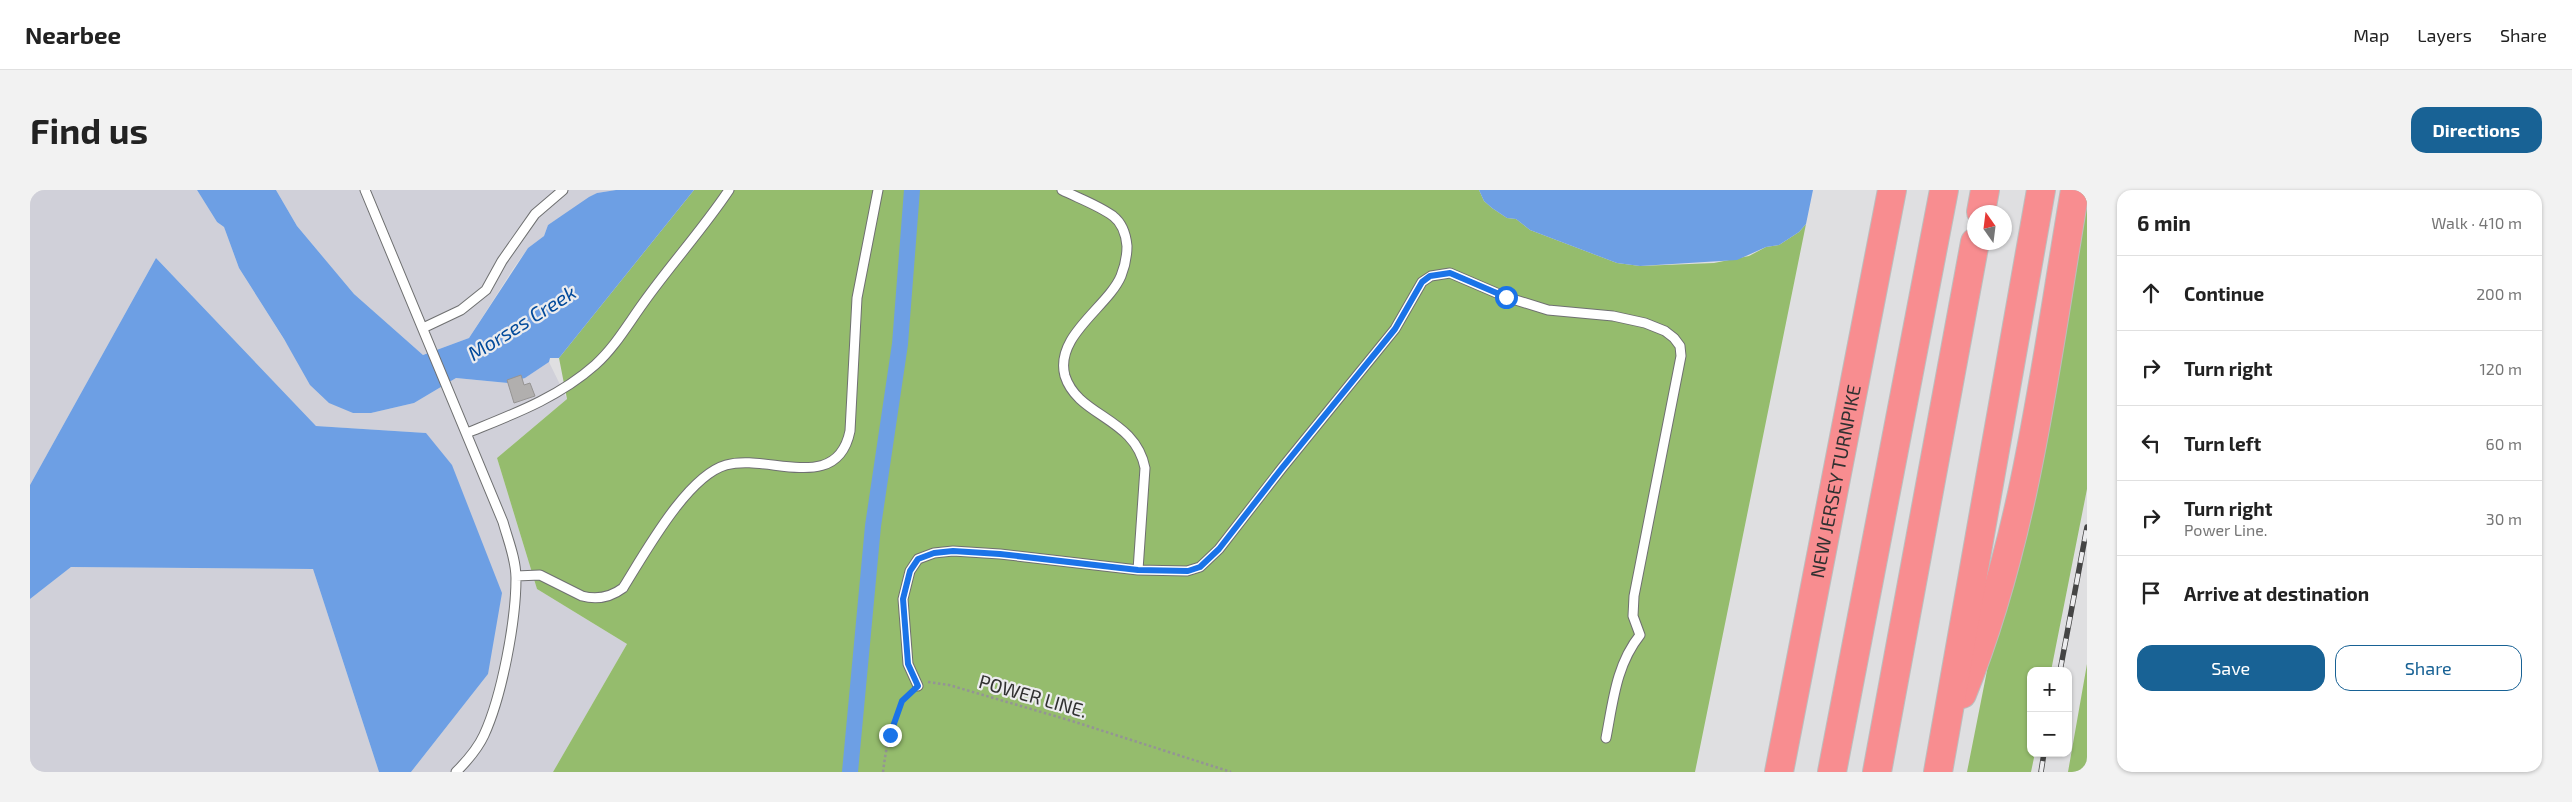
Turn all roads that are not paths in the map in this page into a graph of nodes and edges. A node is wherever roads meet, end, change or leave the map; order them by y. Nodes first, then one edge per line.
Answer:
1 (365, 190) edge
2 (563, 190) edge
3 (729, 190) edge
4 (878, 190) edge
5 (1062, 190) edge
6 (1892, 190) edge
7 (1944, 190) edge
8 (1985, 190) edge
9 (2041, 190) edge
10 (2075, 190) edge
11 (1982, 205) edge
12 (1974, 250) edge
13 (423, 328) junction
14 (467, 433) junction
15 (1138, 570) junction
16 (516, 576) junction
17 (918, 686) road end
18 (1945, 737) junction
19 (1606, 738) dead end
20 (456, 772) edge
21 (1779, 772) edge
22 (1832, 772) edge
23 (1877, 772) edge
24 (1938, 772) edge

1 - 13 lane
2 - 13 lane
3 - 14 lane
4 - 16 lane
5 - 15 lane
6 - 21 highway, NEW JERSEY TURNPIKE
7 - 22 highway
8 - 11 highway
9 - 18 highway
10 - 18 highway
12 - 23 highway
13 - 14 lane
14 - 16 lane
15 - 17 lane
15 - 19 lane
16 - 20 lane
18 - 24 highway

